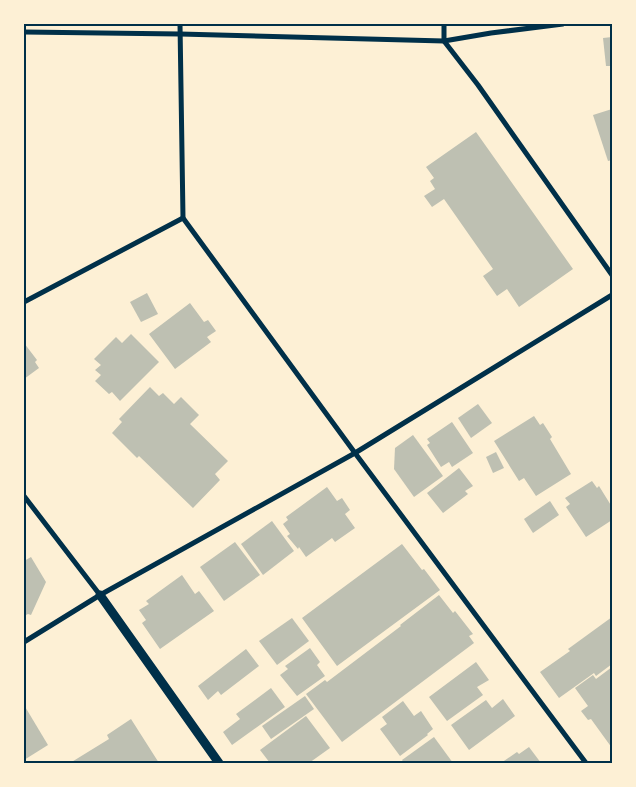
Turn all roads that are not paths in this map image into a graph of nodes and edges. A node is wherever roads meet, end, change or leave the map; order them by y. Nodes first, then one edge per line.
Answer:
1 (180, 24) edge
2 (444, 24) edge
3 (563, 24) edge
4 (24, 32) edge
5 (180, 34) junction
6 (444, 41) junction
7 (183, 218) junction
8 (612, 275) edge
9 (612, 295) edge
10 (24, 302) edge
11 (355, 453) junction
12 (24, 496) edge
13 (100, 595) junction
14 (24, 642) edge
15 (219, 763) edge
16 (586, 763) edge

1 - 5 street
2 - 6 street
3 - 6 street
4 - 5 street
5 - 6 street
5 - 7 street
6 - 8 street
7 - 10 street
7 - 11 street
9 - 11 street
11 - 13 street
11 - 16 street
12 - 13 street
13 - 14 street
13 - 15 street

